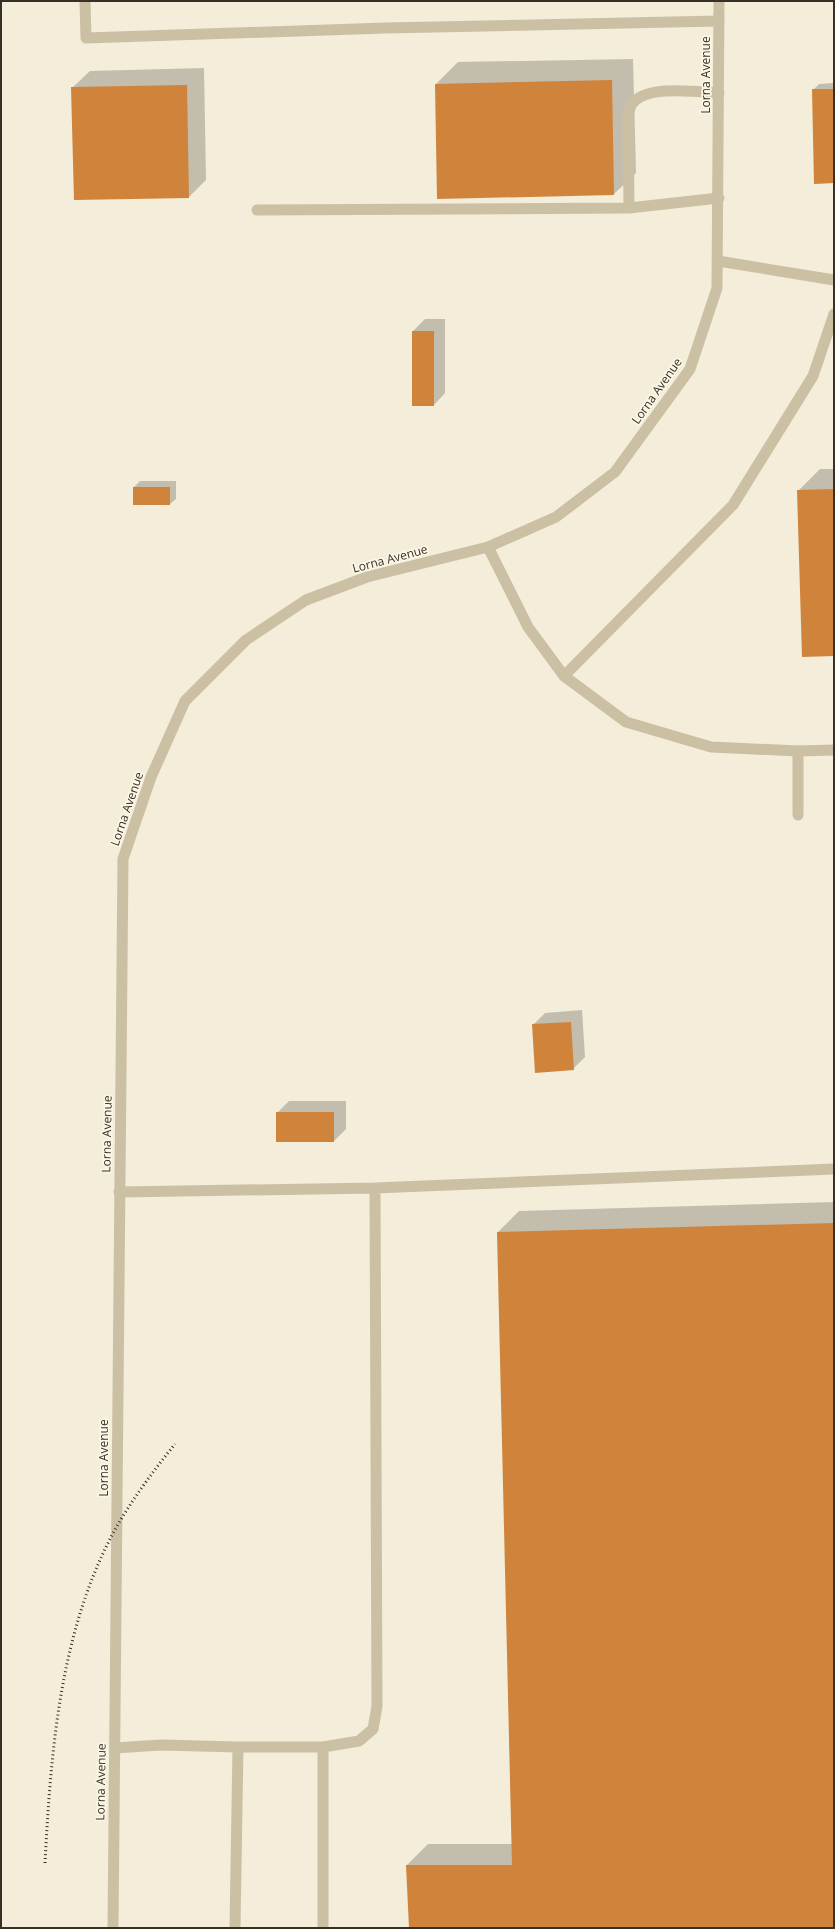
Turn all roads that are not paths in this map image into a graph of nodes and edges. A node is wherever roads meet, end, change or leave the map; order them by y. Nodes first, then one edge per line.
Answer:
1 (85, 1) edge
2 (719, 1) edge
3 (719, 21) junction
4 (719, 94) junction
5 (719, 198) junction
6 (629, 208) junction
7 (257, 210) dead end
8 (718, 261) junction
9 (834, 280) edge
10 (834, 314) edge
11 (488, 547) junction
12 (564, 676) junction
13 (834, 750) edge
14 (798, 751) junction
15 (798, 815) dead end
16 (834, 1169) edge
17 (375, 1188) junction
18 (119, 1192) junction
19 (238, 1747) junction
20 (323, 1747) junction
21 (115, 1748) junction
22 (113, 1928) edge
23 (235, 1928) edge
24 (323, 1928) edge

1 - 3 street
2 - 3 street, Lorna Avenue
3 - 4 street, Lorna Avenue
4 - 5 street, Lorna Avenue
4 - 6 street
5 - 6 street
5 - 8 street, Lorna Avenue
6 - 7 street
8 - 9 street
8 - 11 street, Lorna Avenue
10 - 12 street
11 - 12 street
11 - 18 street, Lorna Avenue
12 - 14 street
13 - 14 street
14 - 15 street
16 - 17 street
17 - 18 street
17 - 20 street
18 - 21 street, Lorna Avenue
19 - 20 street
19 - 21 street
19 - 23 street
20 - 24 street
21 - 22 street, Lorna Avenue

